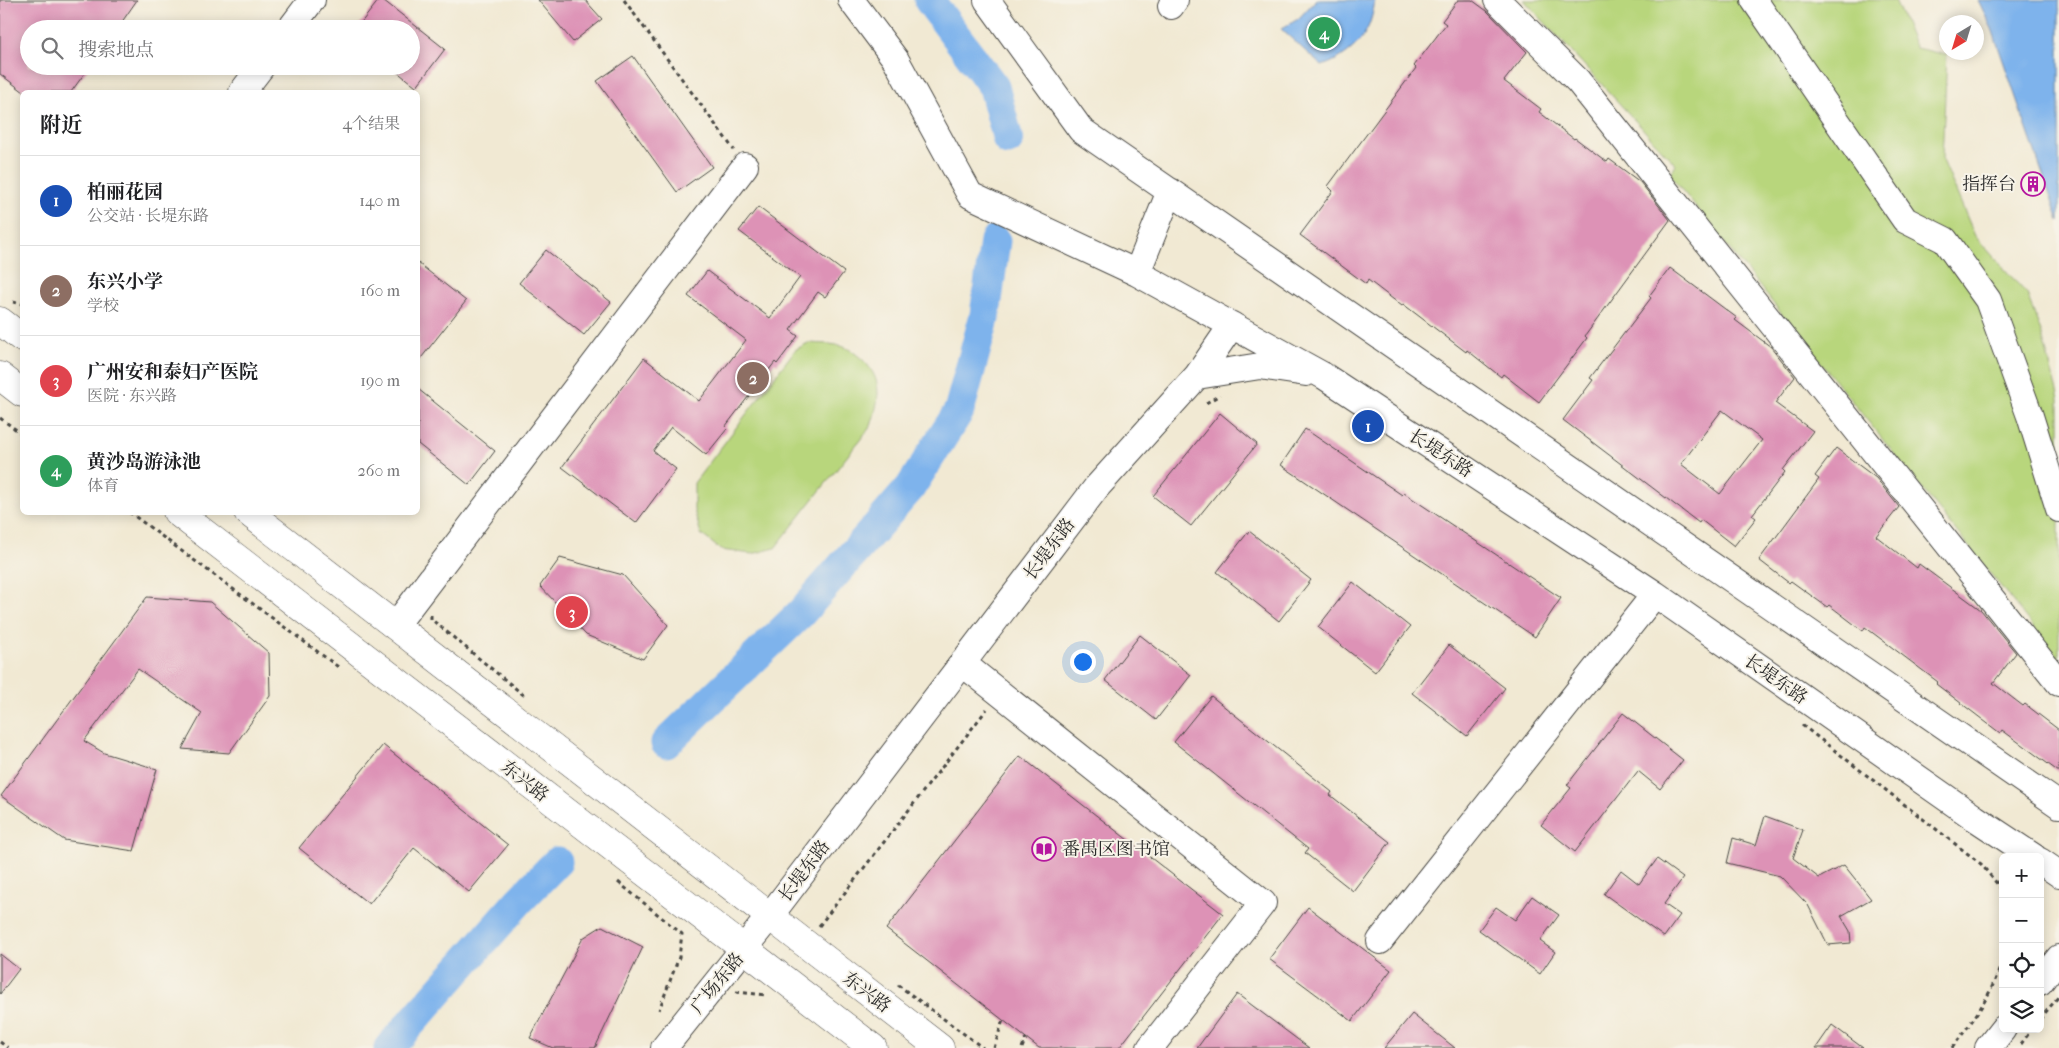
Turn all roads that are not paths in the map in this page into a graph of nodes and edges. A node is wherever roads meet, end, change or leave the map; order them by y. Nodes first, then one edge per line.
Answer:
1 (312, 0) edge
2 (851, 0) edge
3 (987, 0) edge
4 (1496, 0) edge
5 (1754, 0) edge
6 (297, 20) edge
7 (255, 75) edge
8 (244, 90) edge
9 (745, 166) road end
10 (1170, 192) junction
11 (1137, 273) junction
12 (0, 321) edge
13 (1232, 325) junction
14 (20, 336) edge
15 (0, 376) edge
16 (1197, 376) junction
17 (1324, 376) junction
18 (20, 391) edge
19 (2059, 509) edge
20 (181, 515) edge
21 (252, 515) edge
22 (1655, 594) junction
23 (395, 626) junction
24 (962, 663) junction
25 (2059, 683) edge
26 (2059, 805) edge
27 (1975, 818) junction
28 (2000, 853) edge
29 (2028, 853) edge
30 (2044, 864) edge
31 (2059, 874) edge
32 (769, 918) junction
33 (1380, 941) dead end
34 (743, 949) junction
35 (2059, 958) edge
36 (2044, 977) edge
37 (2000, 1033) edge
38 (664, 1048) edge
39 (873, 1048) edge
40 (940, 1048) edge
41 (1150, 1048) edge
42 (1988, 1048) edge

1 - 6 street
2 - 11 street
3 - 10 street
4 - 25 street
5 - 19 street
7 - 8 street
9 - 23 street
10 - 11 street
10 - 26 street
11 - 13 street
12 - 14 main road
13 - 16 street
13 - 17 street
15 - 18 main road
16 - 17 street, 长堤东路
16 - 24 street, 长堤东路
17 - 22 street, 长堤东路
20 - 34 main road, 东兴路
21 - 23 main road, 东兴路
22 - 27 street, 长堤东路
22 - 33 street
23 - 32 main road, 东兴路
24 - 32 street, 长堤东路
24 - 41 street
27 - 28 street
27 - 29 street, 长堤东路
30 - 31 street
32 - 34 street, 广场东路
32 - 40 main road, 东兴路
34 - 38 street, 广场东路
34 - 39 main road, 东兴路
35 - 36 street
37 - 42 street

